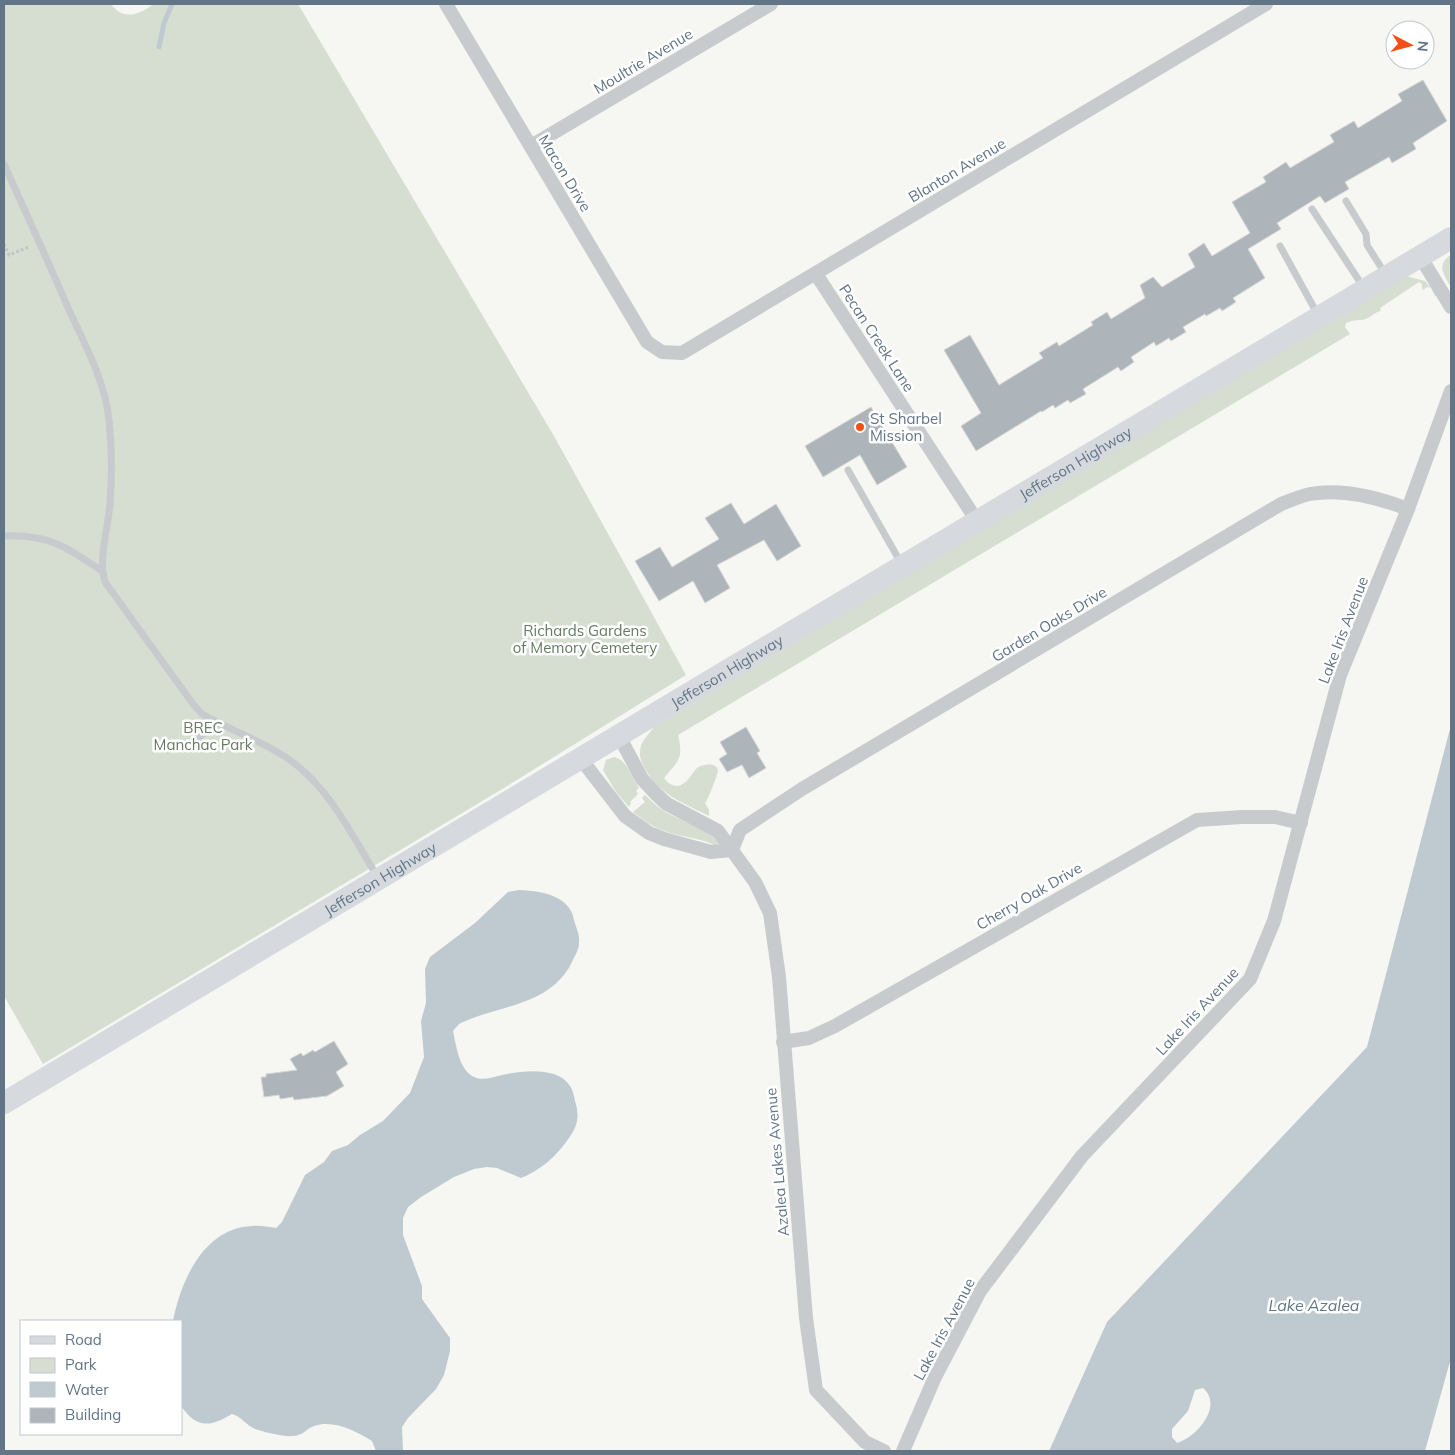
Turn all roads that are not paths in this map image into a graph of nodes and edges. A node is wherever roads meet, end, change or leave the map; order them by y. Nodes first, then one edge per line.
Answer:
1 (446, 4) edge
2 (771, 4) edge
3 (1266, 4) edge
4 (531, 146) junction
5 (4, 164) edge
6 (1346, 201) dead end
7 (1312, 209) dead end
8 (1451, 238) edge
9 (1280, 246) dead end
10 (1420, 256) junction
11 (816, 274) junction
12 (1387, 278) junction
13 (1365, 291) junction
14 (1451, 307) edge
15 (1319, 318) junction
16 (662, 352) joint
17 (1451, 391) edge
18 (848, 470) dead end
19 (1408, 509) junction
20 (977, 521) junction
21 (4, 536) edge
22 (902, 566) junction
23 (102, 572) junction
24 (219, 723) junction
25 (619, 736) junction
26 (185, 747) dead end
27 (581, 759) junction
28 (1301, 823) junction
29 (732, 850) junction
30 (378, 879) junction
31 (784, 1042) junction
32 (4, 1103) edge
33 (884, 1451) edge
34 (903, 1451) edge

1 - 4 street, Macon Drive
2 - 4 street, Moultrie Avenue
3 - 11 street, Blanton Avenue
4 - 16 street, Macon Drive
5 - 23 lane
6 - 12 lane
7 - 13 lane
8 - 10 main road, Jefferson Highway
9 - 15 lane
10 - 12 main road, Jefferson Highway
10 - 14 street
11 - 16 street, Blanton Avenue
11 - 20 street, Pecan Creek Lane
12 - 13 main road, Jefferson Highway
13 - 15 main road, Jefferson Highway
15 - 20 main road, Jefferson Highway
17 - 19 street, Lake Iris Avenue
18 - 22 lane
19 - 28 street, Lake Iris Avenue
19 - 29 street, Garden Oaks Drive
20 - 22 main road, Jefferson Highway
21 - 23 lane
22 - 25 main road, Jefferson Highway
23 - 24 lane
24 - 26 lane
24 - 30 lane
25 - 27 main road, Jefferson Highway
25 - 29 street, Azalea Lakes Avenue
27 - 29 street
27 - 30 main road, Jefferson Highway
28 - 31 street, Cherry Oak Drive
28 - 34 street, Lake Iris Avenue
29 - 31 street, Azalea Lakes Avenue
30 - 32 main road, Jefferson Highway
31 - 33 street, Azalea Lakes Avenue

